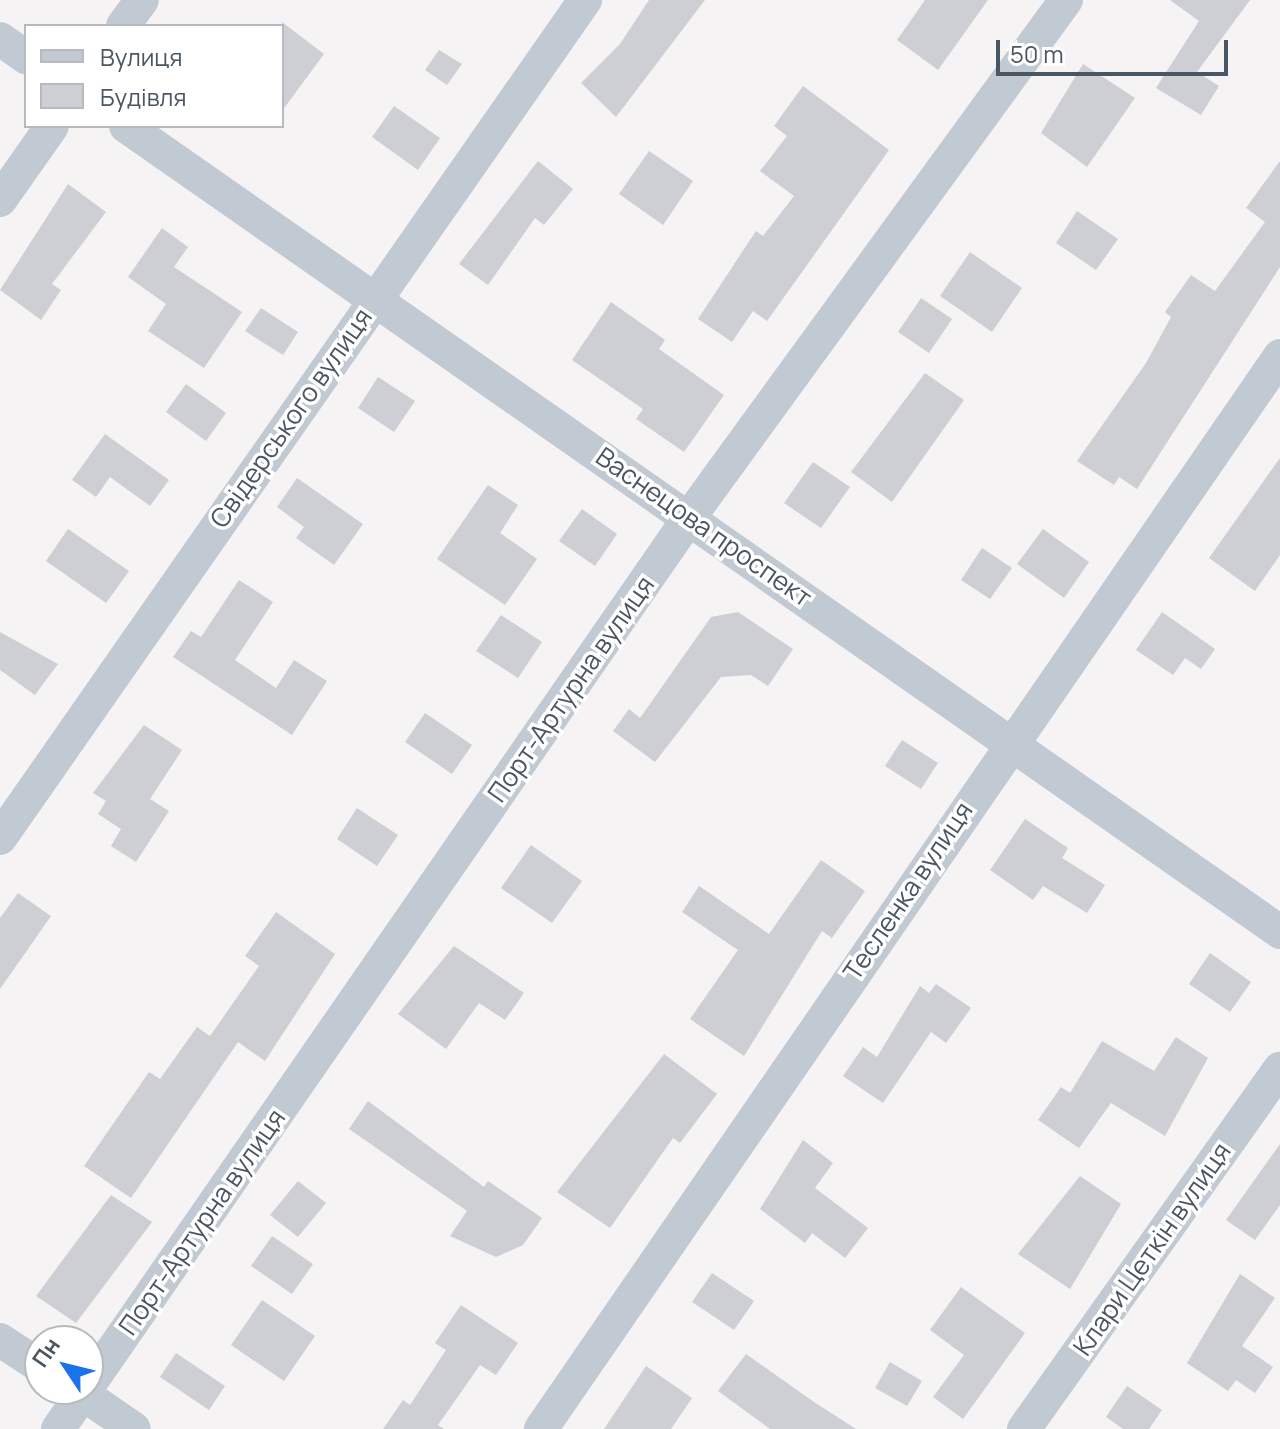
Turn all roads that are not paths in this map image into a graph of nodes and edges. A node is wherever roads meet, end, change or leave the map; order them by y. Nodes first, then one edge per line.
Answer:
1 (142, 0) edge
2 (585, 0) edge
3 (1066, 0) edge
4 (124, 24) edge
5 (0, 39) edge
6 (24, 56) edge
7 (51, 128) edge
8 (129, 128) edge
9 (0, 200) edge
10 (374, 297) junction
11 (1280, 356) edge
12 (691, 515) junction
13 (1007, 746) junction
14 (0, 838) edge
15 (1280, 932) edge
16 (1280, 1069) edge
17 (0, 1340) edge
18 (24, 1356) edge
19 (104, 1360) edge
20 (73, 1405) edge
21 (103, 1405) edge
22 (58, 1429) edge
23 (134, 1429) edge
24 (541, 1429) edge
25 (1024, 1429) edge

1 - 4 street
2 - 10 street, Свідерського вулиця
3 - 12 street, Порт-Артурна вулиця
5 - 6 street
7 - 9 street
8 - 10 street, Васнецова проспект
10 - 12 street, Васнецова проспект
10 - 14 street, Свідерського вулиця
11 - 13 street, Тесленка вулиця
12 - 13 street, Васнецова проспект
12 - 19 street, Порт-Артурна вулиця
13 - 15 street, Васнецова проспект
13 - 24 street, Тесленка вулиця
16 - 25 street, Клари Цеткін вулиця
17 - 18 street
20 - 22 street, Порт-Артурна вулиця
21 - 23 street

